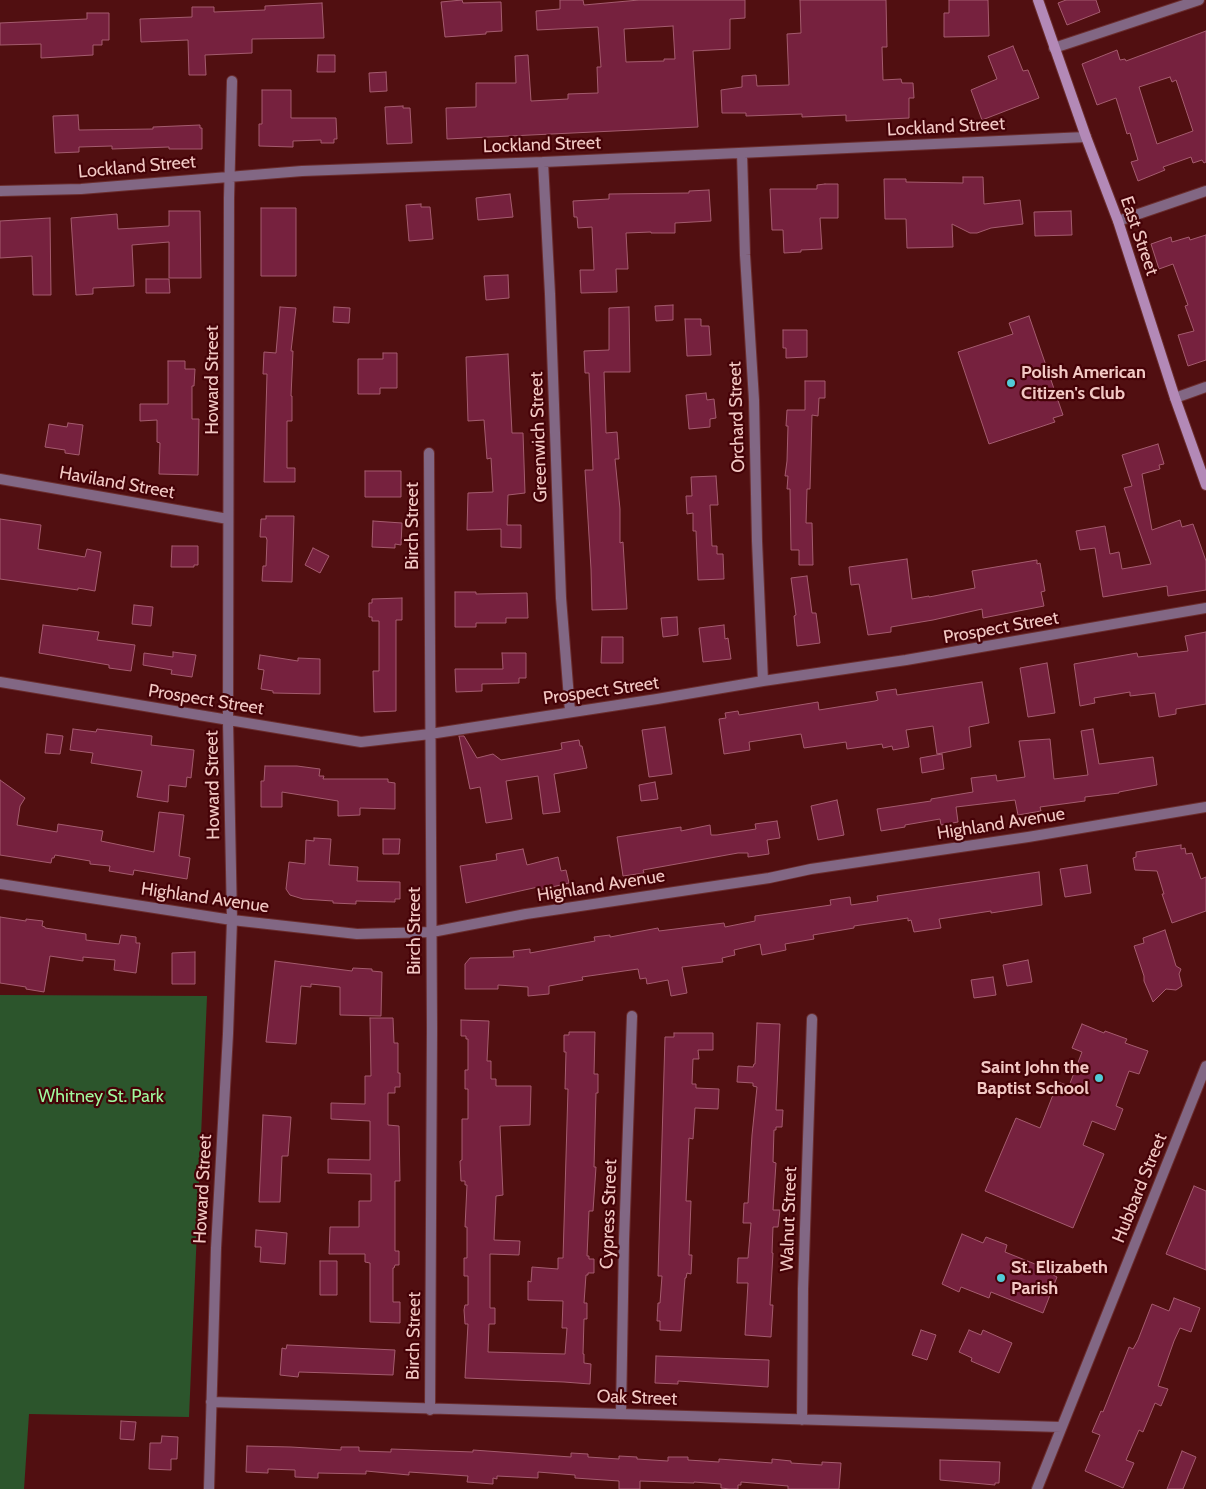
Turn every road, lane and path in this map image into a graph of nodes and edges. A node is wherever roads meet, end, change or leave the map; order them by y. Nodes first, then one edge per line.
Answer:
1 (1038, 0) edge
2 (1199, 0) edge
3 (1054, 48) junction
4 (232, 81) dead end
5 (1086, 137) junction
6 (742, 153) junction
7 (543, 162) junction
8 (230, 176) junction
9 (1206, 191) edge
10 (0, 192) edge
11 (1118, 220) junction
12 (1206, 387) edge
13 (1175, 398) junction
14 (429, 453) dead end
15 (0, 478) edge
16 (1206, 485) edge
17 (228, 519) junction
18 (1206, 608) edge
19 (763, 681) junction
20 (0, 682) edge
21 (570, 711) junction
22 (228, 721) junction
23 (430, 734) junction
24 (1206, 807) edge
25 (0, 884) edge
26 (232, 920) junction
27 (432, 932) junction
28 (632, 1016) dead end
29 (812, 1019) dead end
30 (1206, 1066) edge
31 (211, 1402) junction
32 (430, 1410) junction
33 (621, 1413) junction
34 (802, 1420) junction
35 (1061, 1427) junction
36 (208, 1489) edge
37 (1037, 1489) edge

1 - 3 main road, East Street
2 - 3 street
3 - 5 main road, East Street
4 - 8 street, Howard Street
5 - 6 street, Lockland Street
5 - 11 main road, East Street
6 - 7 street, Lockland Street
6 - 19 street, Orchard Street
7 - 8 street, Lockland Street
7 - 21 street, Greenwich Street
8 - 10 street, Lockland Street
8 - 17 street, Howard Street
9 - 11 street
11 - 13 main road, East Street
12 - 13 street
13 - 16 main road, East Street
14 - 23 street, Birch Street
15 - 17 street, Haviland Street
17 - 22 street, Howard Street
18 - 19 street, Prospect Street
19 - 21 street, Prospect Street
20 - 22 street, Prospect Street
21 - 23 street, Prospect Street
22 - 23 street, Prospect Street
22 - 26 street, Howard Street
23 - 27 street, Birch Street
24 - 27 street, Highland Avenue
25 - 26 street, Highland Avenue
26 - 27 street, Highland Avenue
26 - 31 street, Howard Street
27 - 32 street, Birch Street
28 - 33 street, Cypress Street
29 - 34 street, Walnut Street
30 - 35 street, Hubbard Street
31 - 32 street, Oak Street
31 - 36 street, Howard Street
32 - 33 street, Oak Street
33 - 34 street, Oak Street
34 - 35 street, Oak Street
35 - 37 street, Hubbard Street

